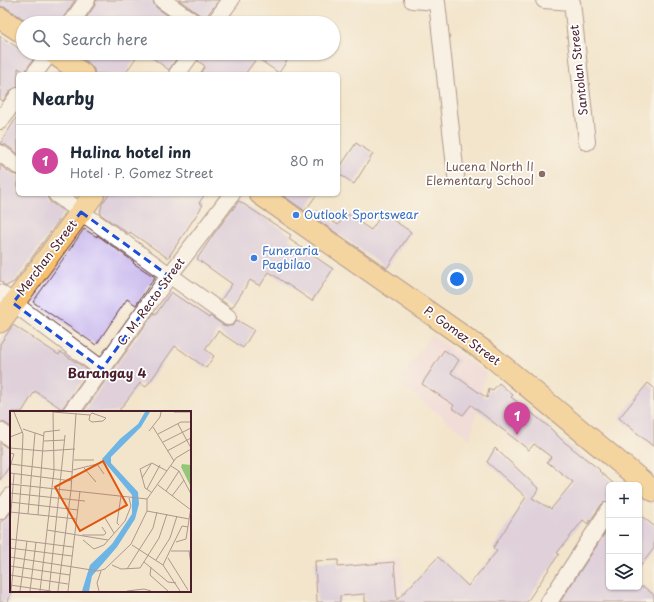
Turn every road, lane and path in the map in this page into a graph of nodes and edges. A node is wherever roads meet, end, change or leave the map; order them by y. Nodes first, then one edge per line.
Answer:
1 (87, 0) edge
2 (162, 0) edge
3 (231, 0) edge
4 (412, 0) edge
5 (544, 0) edge
6 (76, 16) edge
7 (185, 16) edge
8 (219, 16) edge
9 (0, 18) edge
10 (16, 28) edge
11 (45, 60) edge
12 (63, 60) edge
13 (187, 60) edge
14 (36, 72) edge
15 (80, 72) edge
16 (178, 72) edge
17 (16, 99) edge
18 (0, 121) edge
19 (587, 142) dead end
20 (0, 153) edge
21 (16, 165) edge
22 (456, 176) dead end
23 (59, 196) edge
24 (93, 196) edge
25 (230, 196) edge
26 (263, 196) edge
27 (81, 212) junction
28 (170, 276) junction
29 (7, 298) edge
30 (228, 317) dead end
31 (0, 322) edge
32 (102, 369) junction
33 (72, 411) edge
34 (0, 431) edge
35 (10, 438) edge
36 (629, 480) edge
37 (654, 492) edge
38 (10, 497) edge
39 (0, 511) edge
40 (606, 515) edge
41 (549, 602) edge

1 - 6 street
2 - 7 street
3 - 8 street
4 - 22 street
5 - 19 street, Santolan Street
9 - 10 main road
11 - 14 street
12 - 15 main road
13 - 16 street
17 - 18 street
20 - 21 street
23 - 27 street
24 - 27 main road, Merchan Street
25 - 28 street, C. M. Recto Street
26 - 36 main road, P. Gomez Street
27 - 28 street
27 - 29 main road, Merchan Street
28 - 30 street
28 - 32 street, C. M. Recto Street
29 - 31 main road, Merchan Street
29 - 32 street
32 - 33 street, C. M. Recto Street
34 - 35 street
36 - 37 main road, P. Gomez Street
38 - 39 street
40 - 41 street

